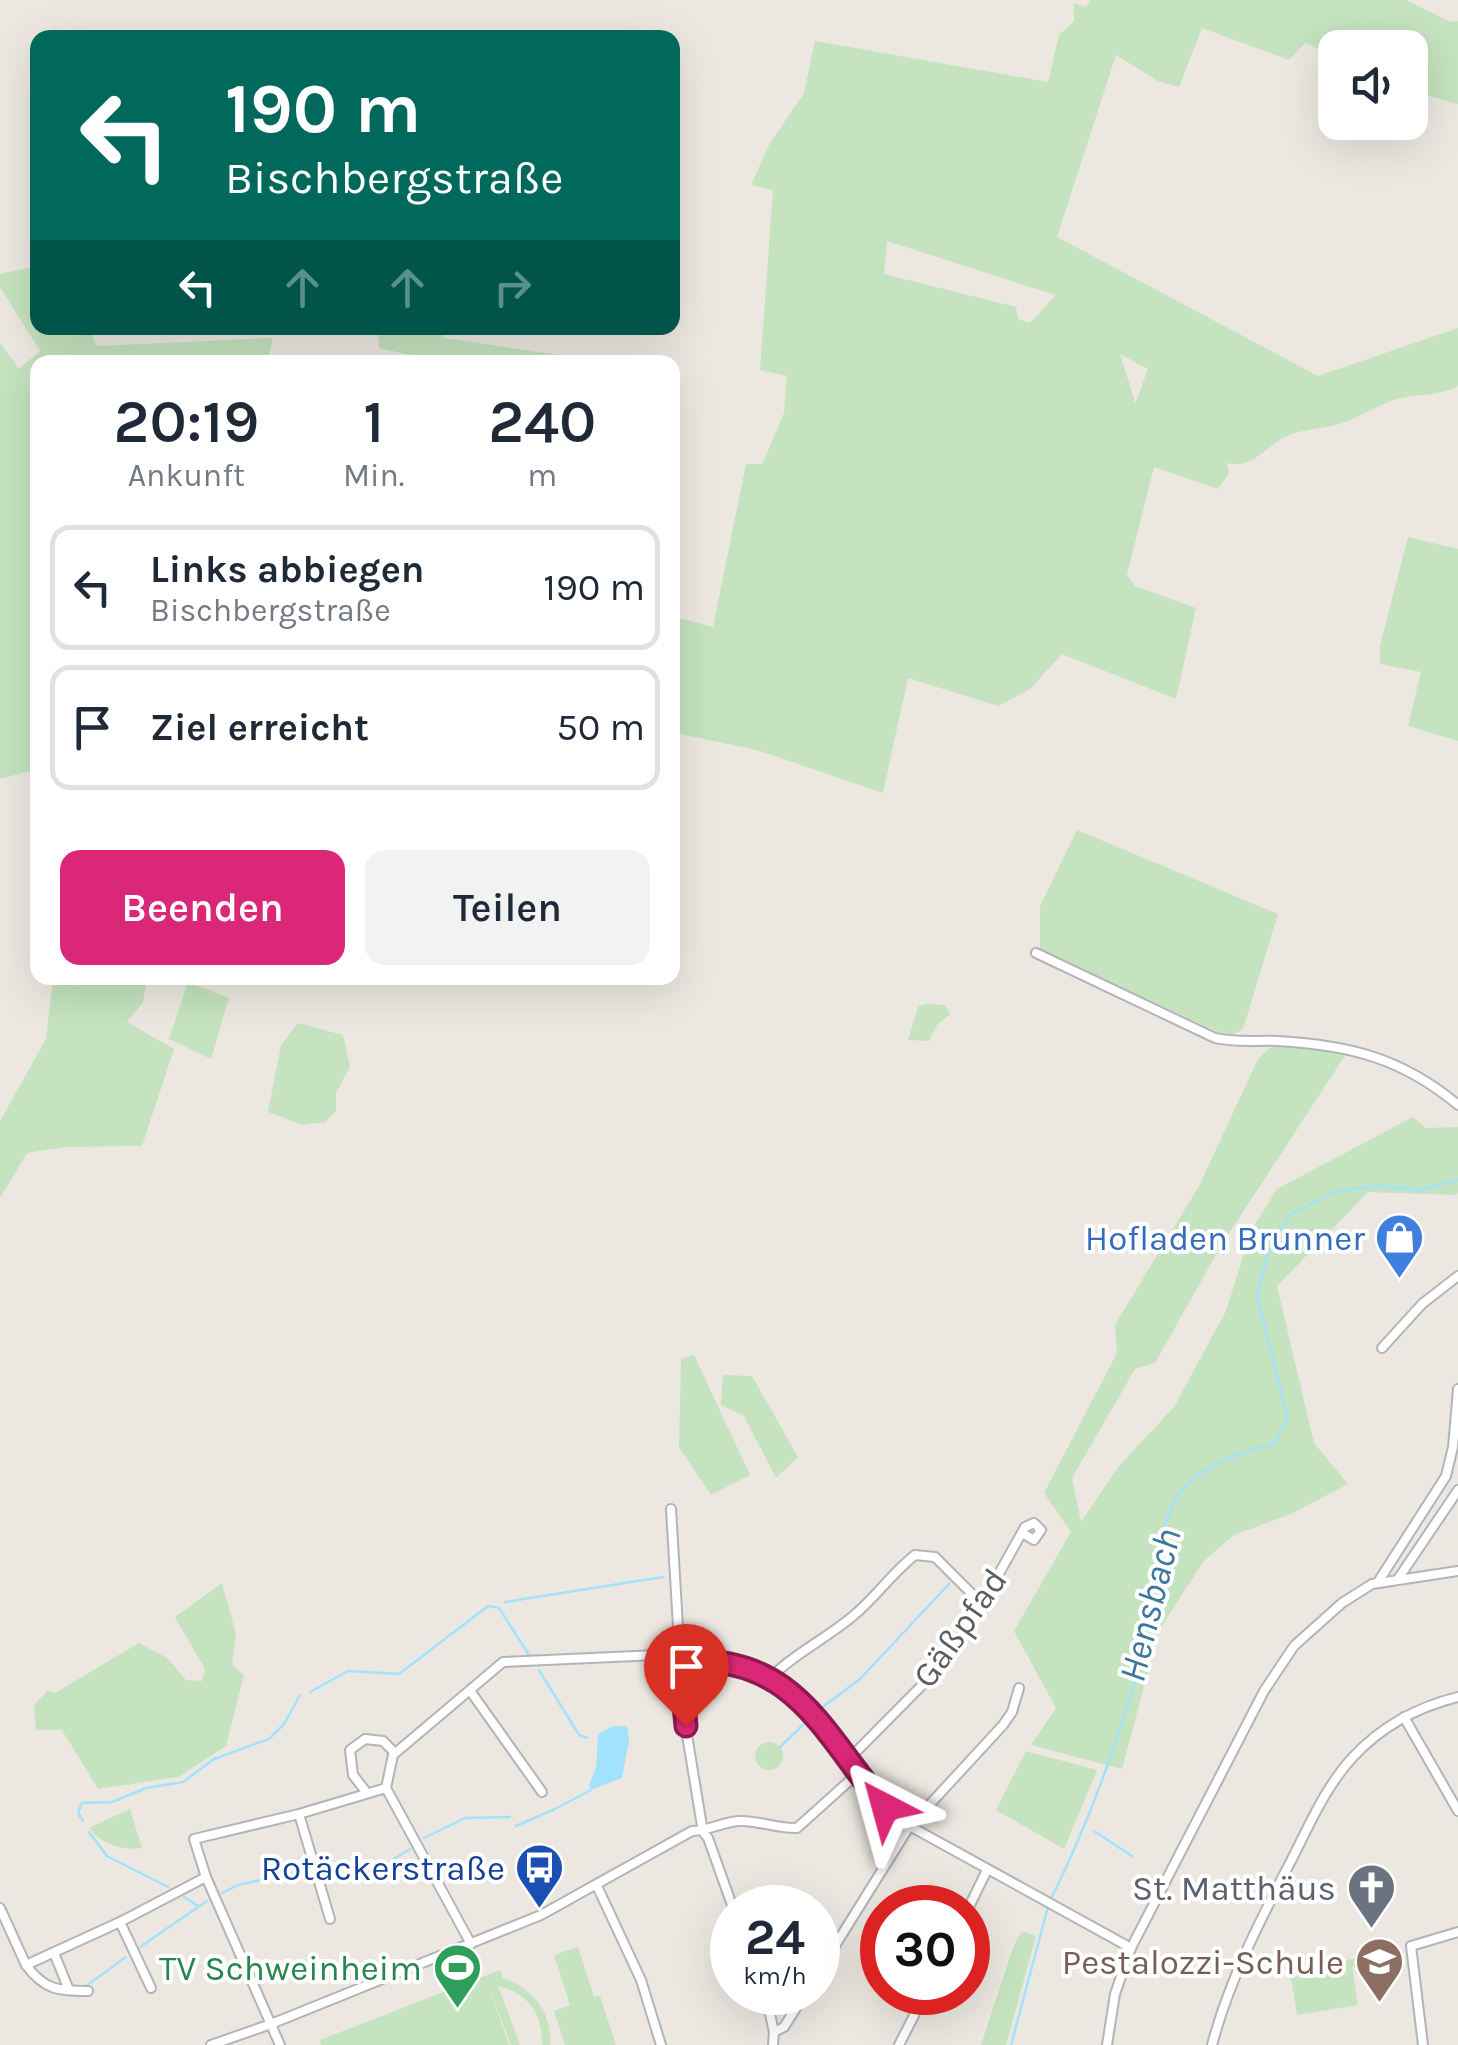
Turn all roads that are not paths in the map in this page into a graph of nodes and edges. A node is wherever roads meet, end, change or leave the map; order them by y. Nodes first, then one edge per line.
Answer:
1 (1036, 953) dead end
2 (1458, 1105) edge
3 (1458, 1276) edge
4 (1382, 1348) dead end
5 (1458, 1389) edge
6 (1458, 1490) edge
7 (671, 1509) dead end
8 (1024, 1534) dead end
9 (1458, 1571) edge
10 (1398, 1579) junction
11 (1378, 1582) junction
12 (982, 1604) junction
13 (679, 1658) junction
14 (771, 1677) junction
15 (1020, 1688) dead end
16 (471, 1692) junction
17 (1458, 1697) edge
18 (1404, 1716) junction
19 (396, 1753) junction
20 (848, 1760) junction
21 (857, 1774) junction
22 (386, 1788) junction
23 (542, 1792) dead end
24 (367, 1794) junction
25 (1458, 1812) edge
26 (300, 1814) junction
27 (909, 1827) junction
28 (703, 1832) junction
29 (987, 1870) junction
30 (206, 1877) junction
31 (725, 1885) edge
32 (980, 1885) edge
33 (597, 1886) junction
34 (0, 1908) edge
35 (330, 1919) dead end
36 (120, 1922) junction
37 (1458, 1932) edge
38 (840, 1938) edge
39 (471, 1944) junction
40 (1131, 1948) junction
41 (54, 1953) junction
42 (26, 1965) junction
43 (151, 1988) dead end
44 (88, 1990) dead end
45 (70, 1991) junction
46 (770, 2015) edge
47 (792, 2015) edge
48 (914, 2015) edge
49 (271, 2024) junction
50 (774, 2032) junction
51 (211, 2045) edge
52 (280, 2045) edge
53 (661, 2045) edge
54 (773, 2045) edge
55 (899, 2045) edge
56 (1107, 2045) edge
57 (1212, 2045) edge
58 (1423, 2045) edge

1 - 2 street
3 - 4 street
5 - 11 street
6 - 10 street
7 - 13 street
8 - 12 street, Gäßpfad
9 - 10 street
10 - 11 street
11 - 40 street
12 - 14 street
12 - 20 street, Gäßpfad
13 - 14 street
13 - 16 street
13 - 28 street
14 - 20 street
15 - 27 street
16 - 19 street
16 - 23 street
17 - 18 street
18 - 25 street
18 - 57 street
19 - 22 street
19 - 24 street
20 - 21 street
21 - 27 street
21 - 28 street
22 - 24 street
22 - 39 street
24 - 26 street
26 - 30 street
26 - 35 street
27 - 29 street
27 - 38 street
28 - 31 street
28 - 33 street
29 - 32 street
29 - 40 street
30 - 36 street
30 - 49 street
33 - 39 street
33 - 53 street
34 - 42 street
36 - 41 street
36 - 43 street
37 - 58 street
39 - 49 street
40 - 56 street
41 - 42 street
41 - 45 street
42 - 45 street
44 - 45 street
46 - 50 street
47 - 50 street
48 - 55 street
49 - 51 street
49 - 52 street
50 - 54 street

